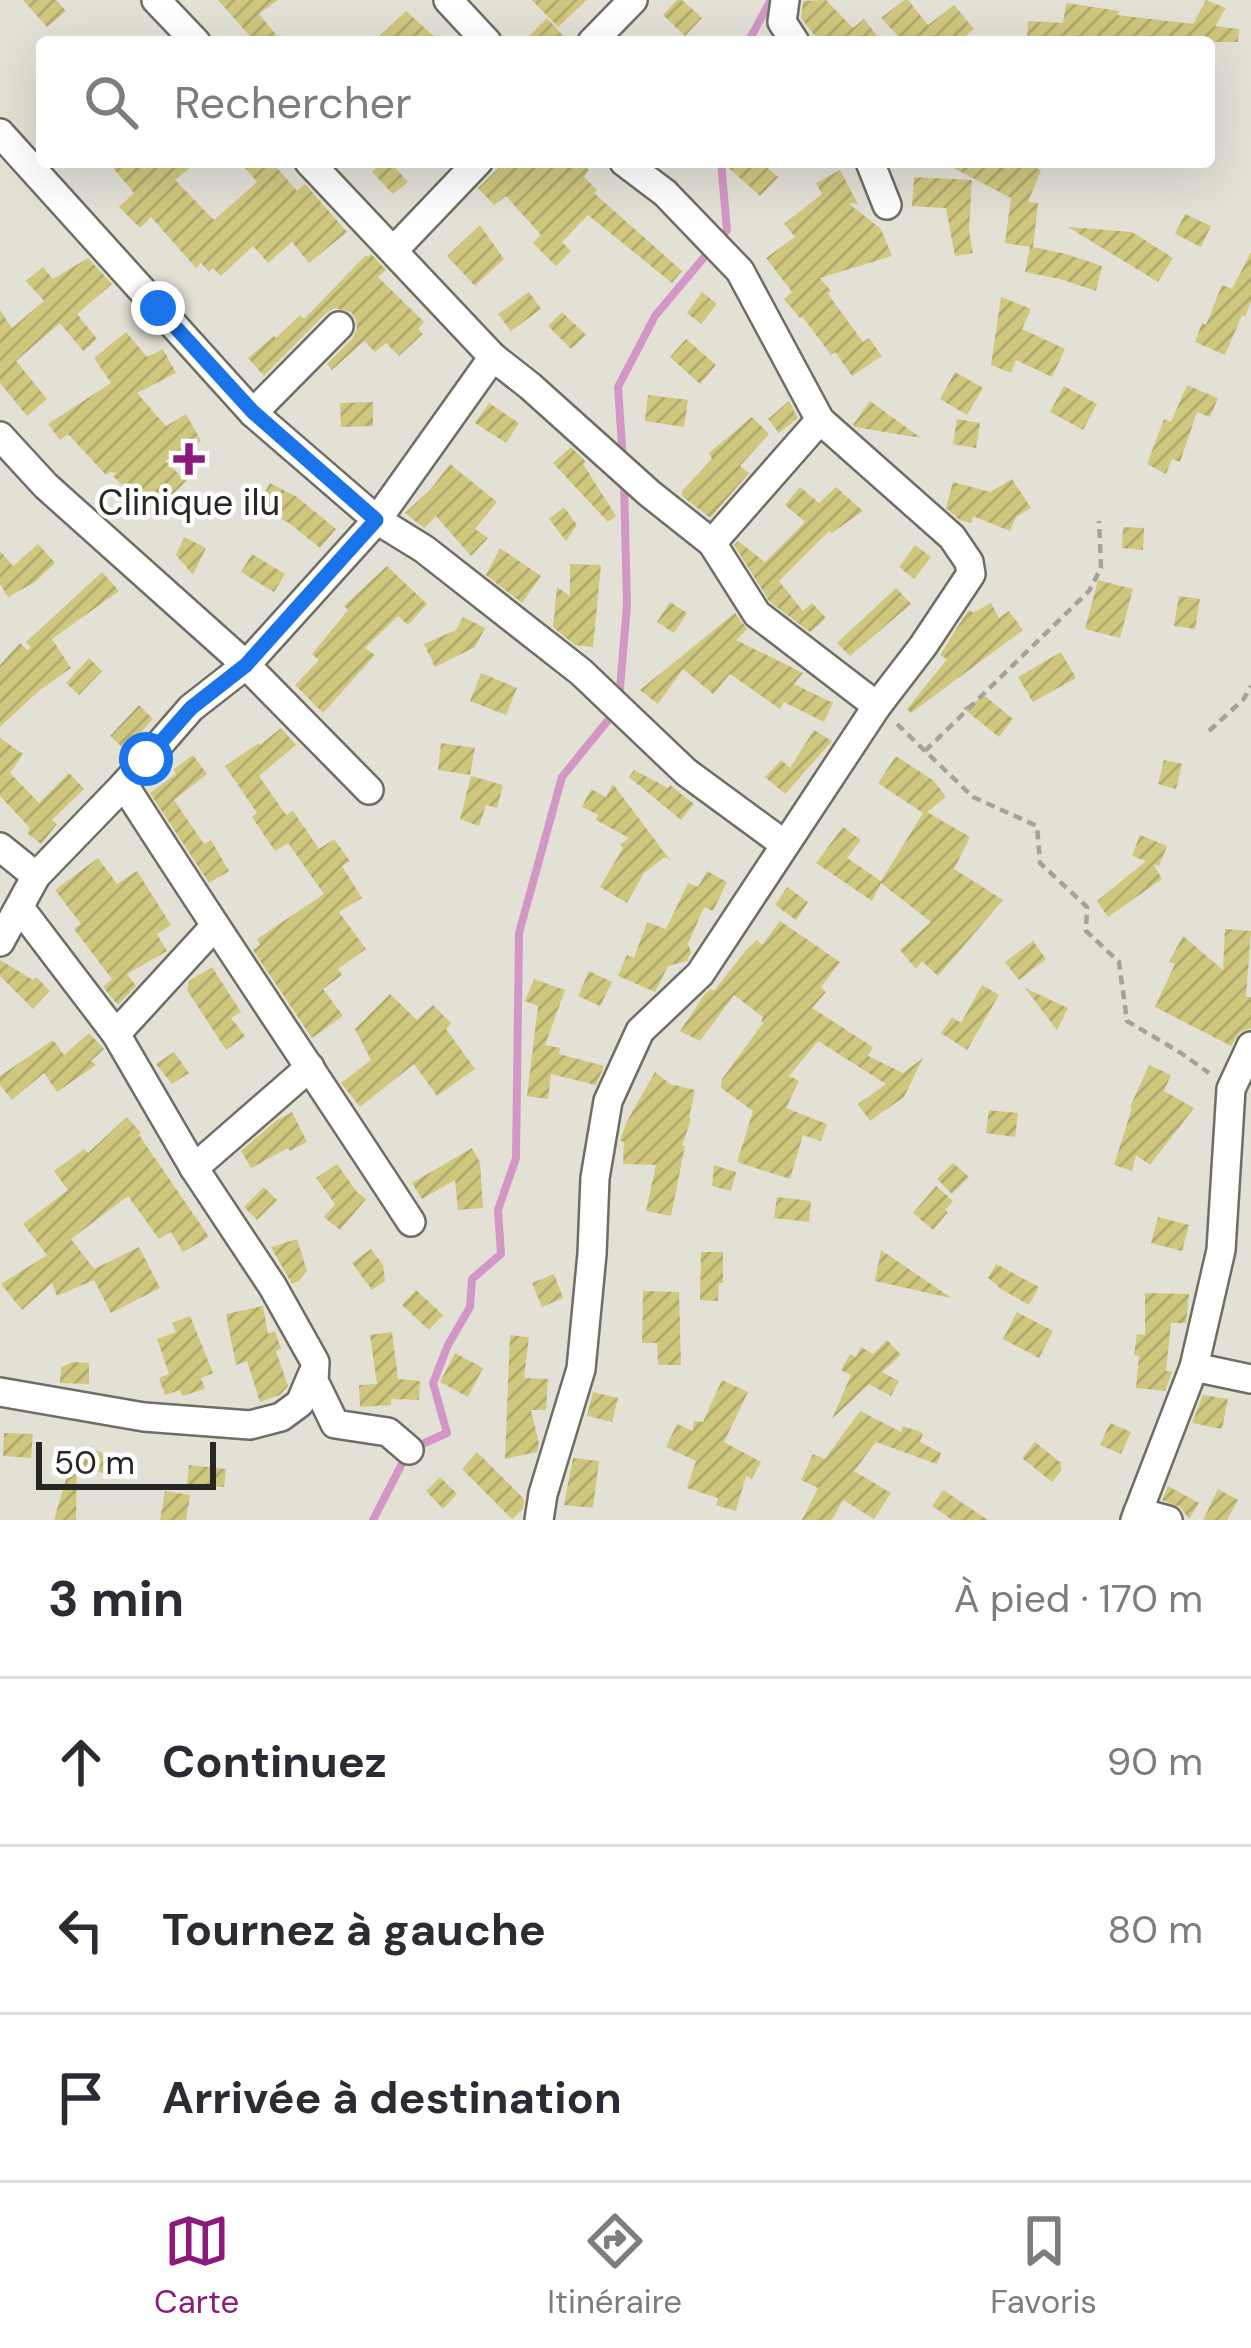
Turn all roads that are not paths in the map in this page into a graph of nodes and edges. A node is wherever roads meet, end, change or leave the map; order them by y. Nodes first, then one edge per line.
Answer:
1 (156, 0) edge
2 (448, 0) edge
3 (633, 0) edge
4 (785, 0) edge
5 (190, 36) edge
6 (481, 36) edge
7 (598, 36) edge
8 (791, 36) edge
9 (0, 133) edge
10 (315, 168) edge
11 (472, 168) edge
12 (632, 168) edge
13 (872, 168) edge
14 (887, 205) dead end
15 (394, 250) junction
16 (339, 326) dead end
17 (494, 357) junction
18 (253, 412) junction
19 (820, 420) junction
20 (0, 436) edge
21 (376, 520) junction
22 (712, 542) junction
23 (246, 665) junction
24 (877, 706) junction
25 (124, 784) junction
26 (369, 790) dead end
27 (784, 844) junction
28 (0, 848) edge
29 (36, 876) junction
30 (20, 908) junction
31 (214, 927) junction
32 (0, 942) edge
33 (116, 1034) junction
34 (1251, 1046) edge
35 (310, 1067) junction
36 (194, 1168) junction
37 (411, 1222) dead end
38 (1194, 1367) junction
39 (312, 1375) junction
40 (1251, 1379) edge
41 (0, 1392) edge
42 (409, 1450) dead end
43 (1136, 1516) edge
44 (539, 1520) edge
45 (1168, 1520) edge

1 - 5 street
2 - 6 street
3 - 7 street
4 - 8 street
9 - 18 street
10 - 15 street
11 - 15 street
12 - 19 street
13 - 14 street
15 - 17 street
16 - 18 street
17 - 21 street
17 - 22 street
18 - 21 street
19 - 22 street
19 - 24 street
20 - 23 street
21 - 23 street
21 - 27 street
22 - 24 street
23 - 25 street
23 - 26 street
24 - 27 street
25 - 29 street
25 - 31 street
27 - 44 street
28 - 29 street
29 - 30 street
30 - 32 street
30 - 33 street
31 - 33 street
31 - 35 street
33 - 36 street
34 - 38 street
35 - 36 street
35 - 37 street
36 - 39 street
38 - 40 street
38 - 43 street
39 - 41 street
39 - 42 street
43 - 45 street

